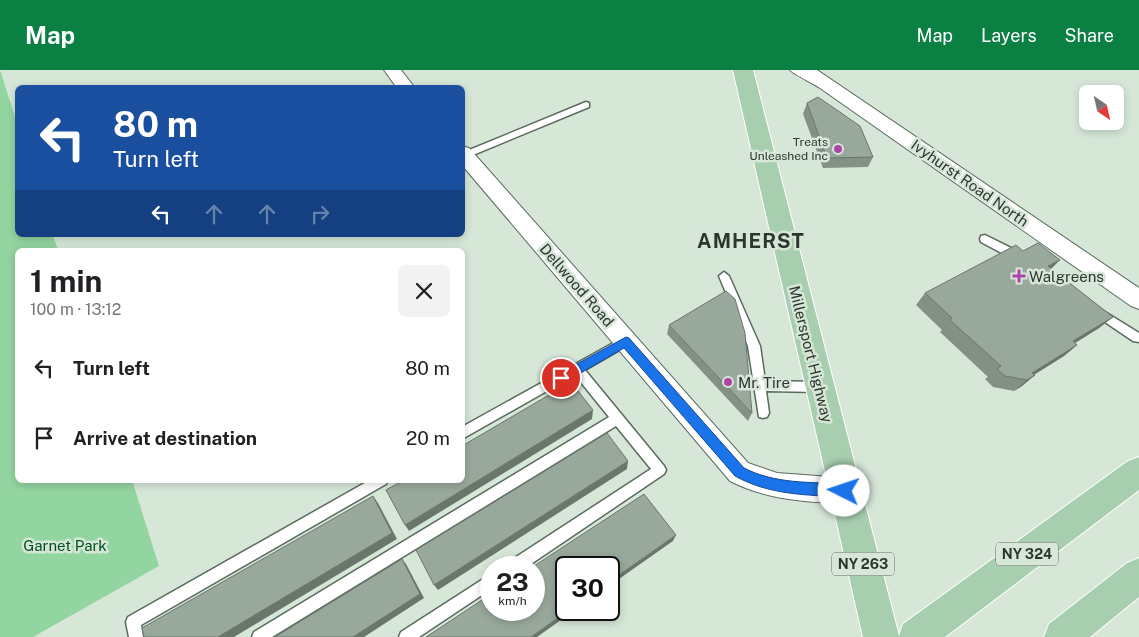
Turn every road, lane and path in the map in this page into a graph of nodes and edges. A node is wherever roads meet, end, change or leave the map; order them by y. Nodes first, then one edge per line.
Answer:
1 (392, 70) edge
2 (743, 70) edge
3 (798, 70) edge
4 (404, 85) edge
5 (586, 106) dead end
6 (465, 154) edge
7 (465, 155) edge
8 (985, 239) dead end
9 (1021, 258) edge
10 (724, 276) dead end
11 (1139, 300) edge
12 (1090, 307) edge
13 (1137, 338) dead end
14 (626, 342) junction
15 (577, 369) junction
16 (760, 386) junction
17 (819, 387) junction
18 (763, 413) dead end
19 (618, 418) junction
20 (465, 432) edge
21 (1139, 471) edge
22 (377, 483) edge
23 (844, 491) junction
24 (530, 556) edge
25 (1139, 575) edge
26 (480, 588) edge
27 (136, 637) edge
28 (260, 637) edge
29 (406, 637) edge
30 (881, 637) edge
31 (916, 637) edge
32 (1062, 637) edge

1 - 4 street
2 - 17 main road, Millersport Highway / NY 263
3 - 11 street, Ivyhurst Road North
5 - 6 lane
7 - 14 street, Dellwood Road
8 - 9 lane
10 - 16 lane
12 - 13 lane
14 - 15 lane
14 - 23 street, Dellwood Road
15 - 19 lane
15 - 20 lane
16 - 17 lane
16 - 18 lane
17 - 23 main road, Millersport Highway / NY 263
19 - 24 lane
19 - 28 lane
21 - 31 main road, NY 324
22 - 27 lane
23 - 30 main road, Millersport Highway / NY 263
25 - 32 main road
26 - 29 lane

